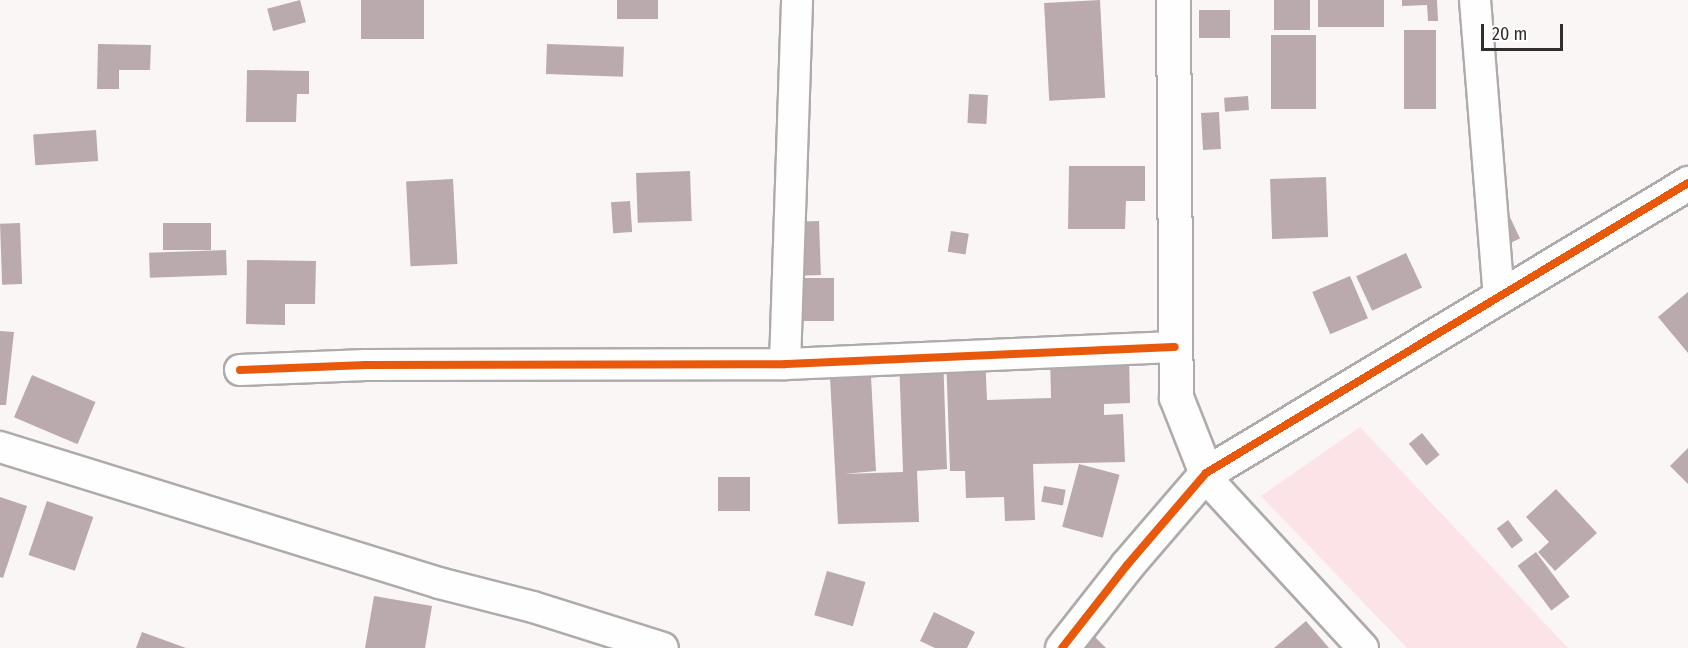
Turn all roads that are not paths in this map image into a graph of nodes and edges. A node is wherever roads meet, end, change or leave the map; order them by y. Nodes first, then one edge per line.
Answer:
1 (797, 0) edge
2 (1173, 0) edge
3 (1475, 0) edge
4 (1688, 183) edge
5 (1500, 298) junction
6 (1175, 347) junction
7 (785, 364) junction
8 (240, 370) dead end
9 (0, 447) edge
10 (1206, 473) junction
11 (663, 648) edge
12 (1062, 648) edge
13 (1363, 648) edge

1 - 7 street
2 - 6 street
3 - 5 street
4 - 5 street
5 - 10 street
6 - 7 street
6 - 10 street
7 - 8 street
9 - 11 street
10 - 12 street
10 - 13 street

